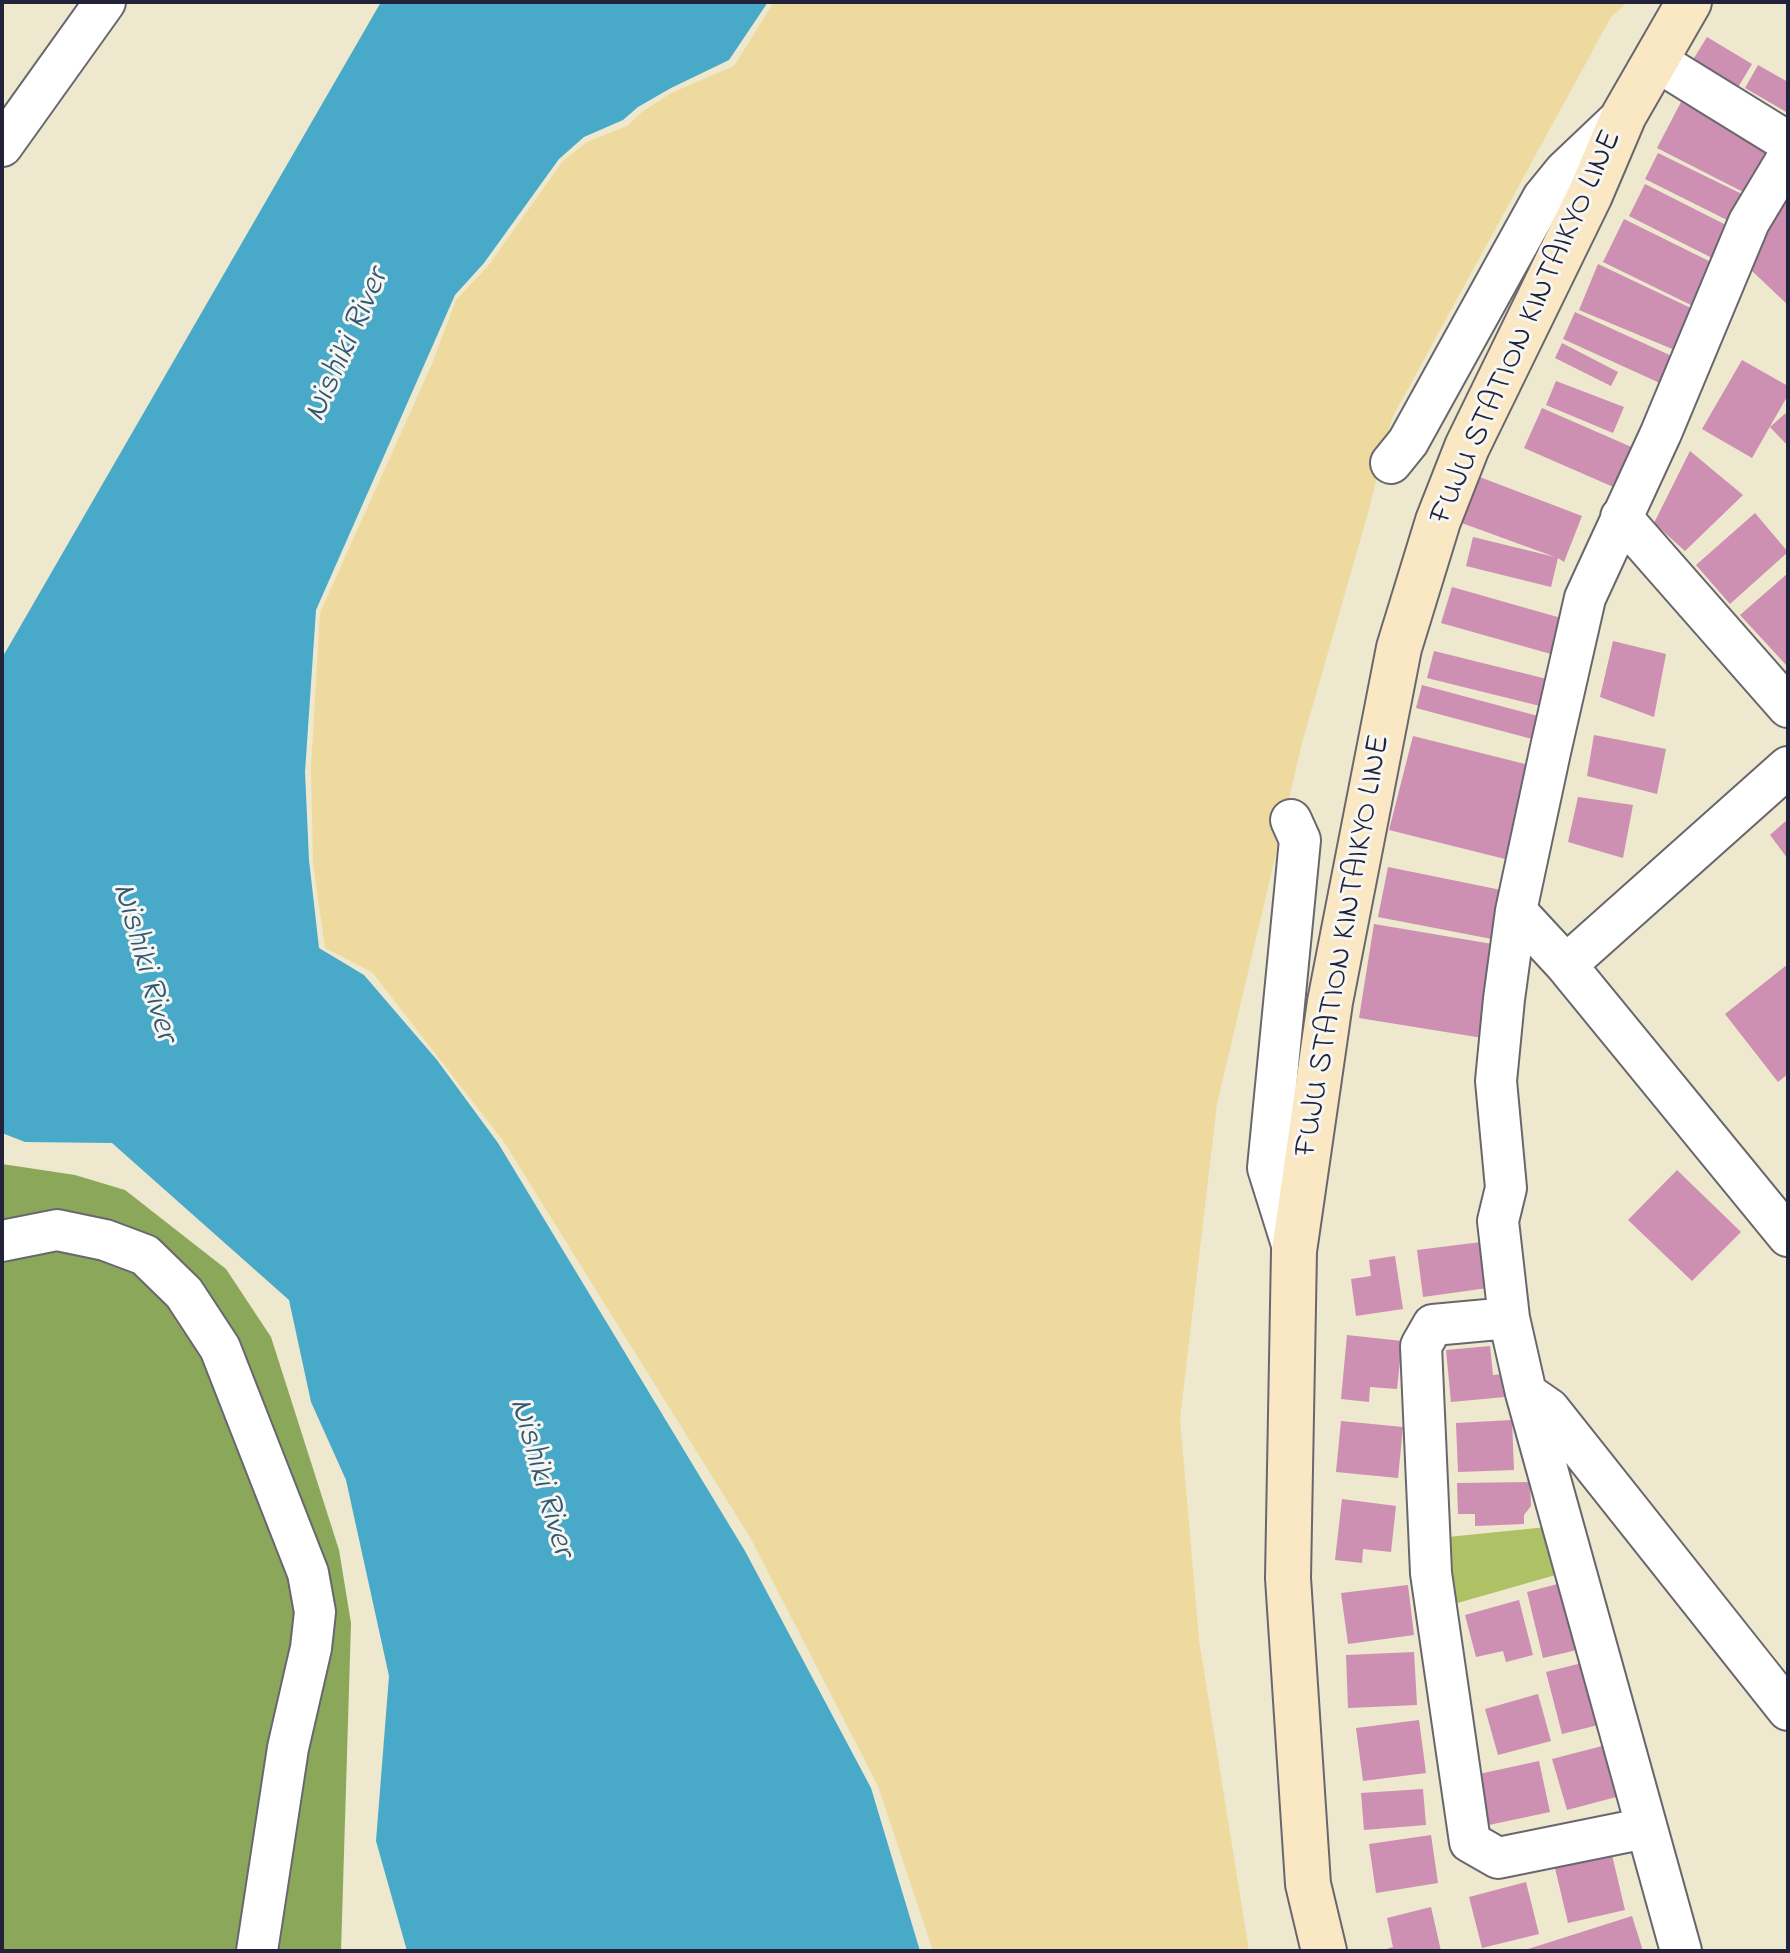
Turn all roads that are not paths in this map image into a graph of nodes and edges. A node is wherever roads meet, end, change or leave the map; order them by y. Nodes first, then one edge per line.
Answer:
1 (105, 2) edge
2 (1689, 2) edge
3 (1655, 60) junction
4 (1624, 115) junction
5 (1788, 142) edge
6 (2, 146) edge
7 (1788, 157) edge
8 (1391, 463) dead end
9 (1621, 517) junction
10 (1788, 707) edge
11 (1788, 767) edge
12 (1291, 820) dead end
13 (1516, 911) junction
14 (1566, 965) junction
15 (1788, 1236) edge
16 (2, 1241) edge
17 (1294, 1251) junction
18 (1509, 1318) junction
19 (1526, 1393) junction
20 (1788, 1710) edge
21 (1646, 1828) junction
22 (257, 1951) edge
23 (1324, 1951) edge
24 (1681, 1951) edge

1 - 6 street
2 - 3 main road, FUJU STATION KINTAIKYO LINE
3 - 4 main road, FUJU STATION KINTAIKYO LINE
3 - 5 street
4 - 8 street
4 - 17 main road, FUJU STATION KINTAIKYO LINE
7 - 9 street
9 - 10 street
9 - 13 street
11 - 14 street
12 - 17 street
13 - 14 street
13 - 18 street
14 - 15 street
16 - 22 street
17 - 23 main road, FUJU STATION KINTAIKYO LINE
18 - 19 street
18 - 21 street
19 - 20 street
19 - 21 street
21 - 24 street

